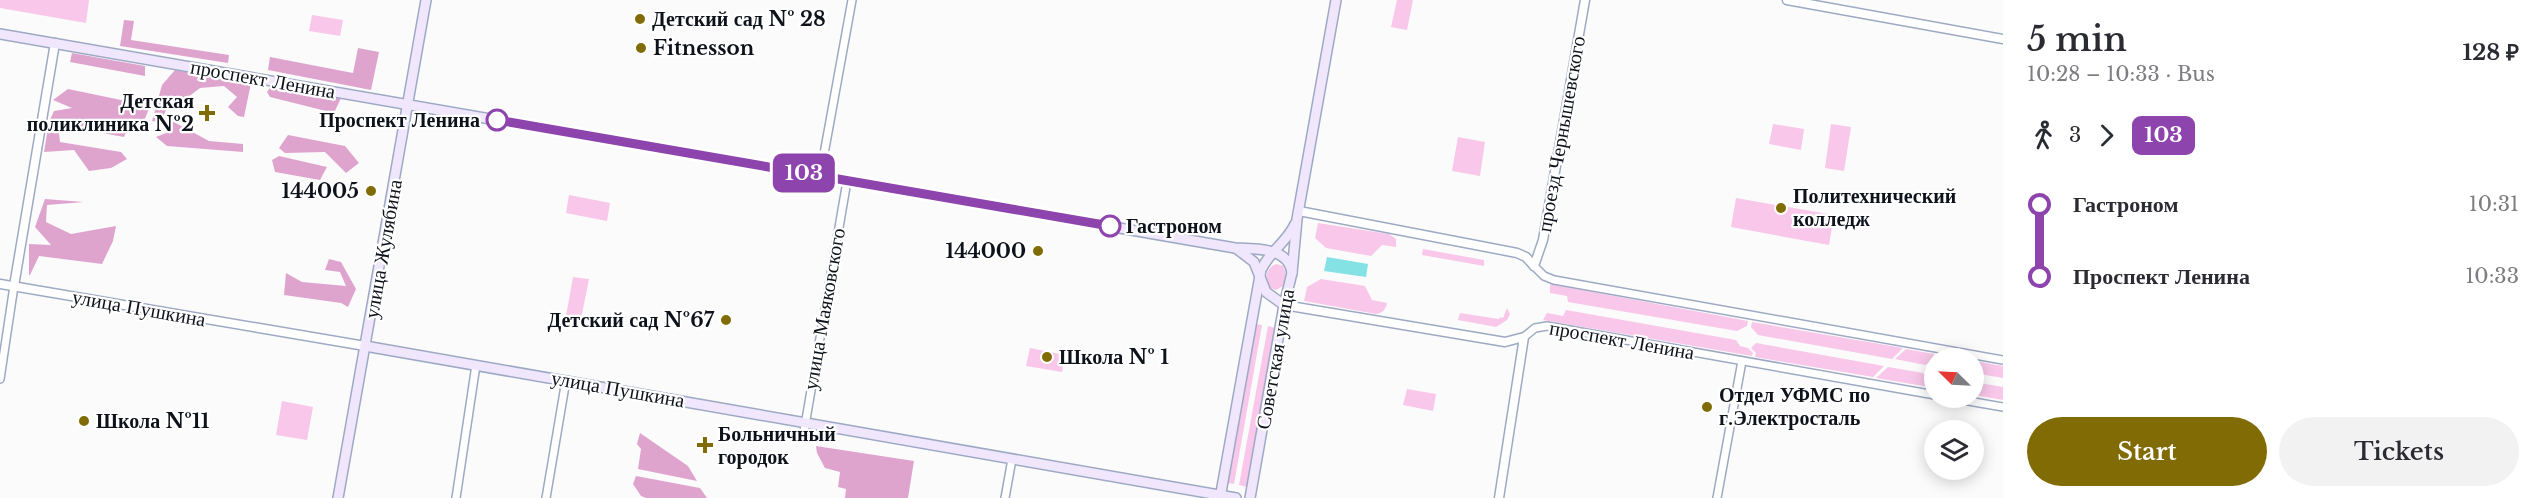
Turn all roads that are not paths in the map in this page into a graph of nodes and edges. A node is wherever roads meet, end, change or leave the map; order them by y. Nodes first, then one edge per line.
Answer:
1 (426, 0) edge
2 (852, 0) edge
3 (1336, 0) edge
4 (1585, 0) edge
5 (1787, 0) edge
6 (0, 33) edge
7 (2003, 39) edge
8 (55, 43) junction
9 (408, 104) junction
10 (820, 176) junction
11 (847, 180) junction
12 (1298, 215) junction
13 (1235, 248) junction
14 (1274, 252) junction
15 (1534, 266) junction
16 (1292, 273) junction
17 (1260, 276) junction
18 (0, 284) edge
19 (14, 286) junction
20 (1287, 291) junction
21 (1266, 292) junction
22 (1284, 305) junction
23 (1524, 337) junction
24 (365, 346) junction
25 (2003, 360) edge
26 (1742, 361) junction
27 (476, 365) junction
28 (0, 379) edge
29 (566, 380) junction
30 (1924, 393) edge
31 (1984, 403) edge
32 (2003, 406) edge
33 (805, 422) junction
34 (802, 437) dead end
35 (1012, 459) junction
36 (1220, 497) edge
37 (338, 498) edge
38 (456, 498) edge
39 (546, 498) edge
40 (1005, 498) edge
41 (1236, 498) edge
42 (1250, 498) edge
43 (1499, 498) edge
44 (1717, 498) edge

1 - 9 main road, улица Жулябина
2 - 10 street
3 - 12 main road, Советская улица
4 - 15 street, проезд Чернышевского
5 - 7 street
6 - 8 main road, проспект Ленина
8 - 9 main road, проспект Ленина
8 - 19 street
9 - 10 main road, проспект Ленина
9 - 24 main road, улица Жулябина
10 - 11 main road, проспект Ленина
11 - 13 main road, проспект Ленина
11 - 33 street, улица Маяковского
12 - 14 main road, Советская улица
12 - 15 street
12 - 16 main road, Советская улица
13 - 14 main road, проспект Ленина
13 - 17 main road
14 - 16 main road
14 - 17 main road
15 - 25 street
16 - 20 main road, Советская улица
17 - 21 main road
17 - 36 main road, Советская улица
18 - 19 street, улица Пушкина
19 - 24 street, улица Пушкина
19 - 28 street
20 - 21 main road
20 - 22 main road, Советская улица
21 - 22 main road, проспект Ленина
22 - 23 street, проспект Ленина
22 - 42 main road, Советская улица
23 - 26 street, проспект Ленина
23 - 43 street
24 - 27 main road, улица Пушкина
24 - 37 main road, улица Жулябина
26 - 30 street, проспект Ленина
26 - 44 street
27 - 29 main road, улица Пушкина
27 - 38 street
29 - 33 main road, улица Пушкина
29 - 39 street
31 - 32 street
33 - 34 street, улица Маяковского
33 - 35 main road, улица Пушкина
35 - 36 main road, улица Пушкина
35 - 40 street
36 - 41 main road, улица Пушкина

